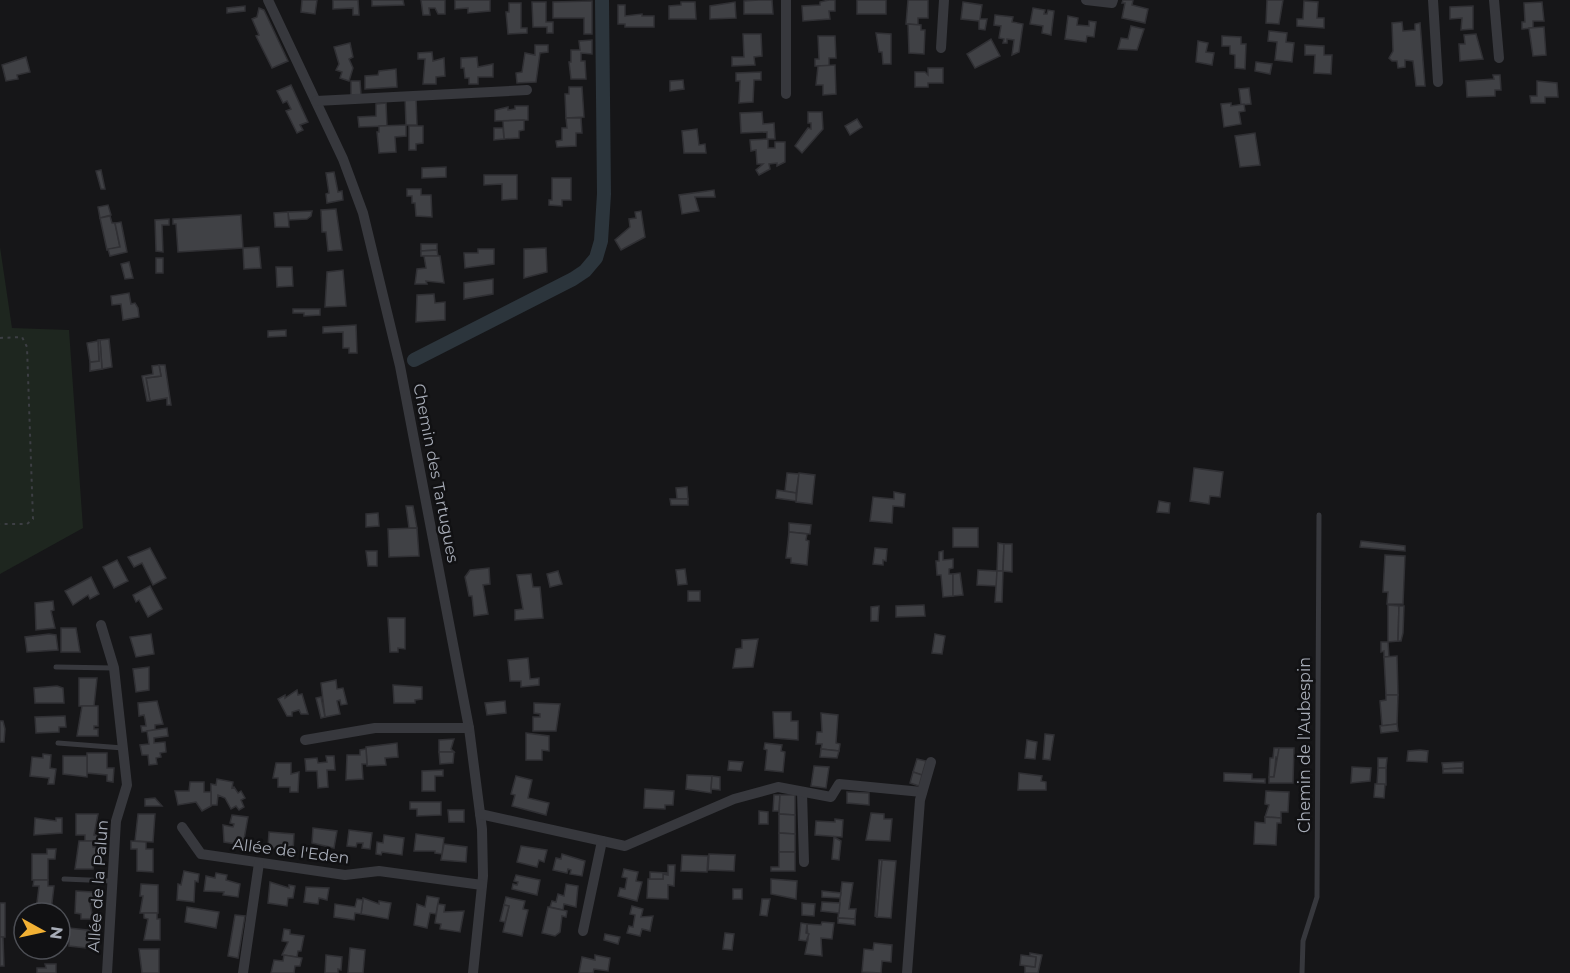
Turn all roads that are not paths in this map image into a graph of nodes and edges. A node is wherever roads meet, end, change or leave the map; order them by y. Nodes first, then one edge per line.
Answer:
1 (268, 0) edge
2 (786, 0) edge
3 (944, 0) edge
4 (1086, 0) edge
5 (1113, 0) edge
6 (1432, 0) edge
7 (1494, 0) edge
8 (941, 48) dead end
9 (1499, 58) dead end
10 (1438, 82) dead end
11 (527, 90) dead end
12 (786, 94) dead end
13 (316, 101) junction
14 (1319, 515) dead end
15 (101, 625) dead end
16 (56, 667) dead end
17 (114, 668) junction
18 (469, 728) junction
19 (305, 740) dead end
20 (58, 743) dead end
21 (123, 748) junction
22 (930, 762) dead end
23 (802, 792) junction
24 (922, 792) junction
25 (480, 814) junction
26 (182, 826) dead end
27 (602, 841) junction
28 (804, 862) dead end
29 (259, 863) junction
30 (64, 879) dead end
31 (112, 881) junction
32 (482, 885) junction
33 (583, 931) dead end
34 (107, 973) edge
35 (243, 973) edge
36 (473, 973) edge
37 (907, 973) edge
38 (1302, 973) edge

1 - 13 street, Chemin des Tartugues
2 - 12 street
3 - 8 street
4 - 5 street
6 - 10 street
7 - 9 street
11 - 13 street
13 - 18 street, Chemin des Tartugues
14 - 38 lane, Chemin de l'Aubespin
15 - 17 street, Allée de la Palun
16 - 17 lane
17 - 21 street, Allée de la Palun
18 - 19 street
18 - 25 street, Chemin des Tartugues
20 - 21 lane
21 - 31 street, Allée de la Palun
22 - 24 street
23 - 24 street
23 - 27 street
23 - 28 street
24 - 37 street
25 - 27 street
25 - 32 street, Chemin des Tartugues
26 - 29 street, Allée de l'Eden
27 - 33 street
29 - 32 street, Allée de l'Eden
29 - 35 street
30 - 31 lane
31 - 34 street, Allée de la Palun
32 - 36 street, Chemin des Tartugues

